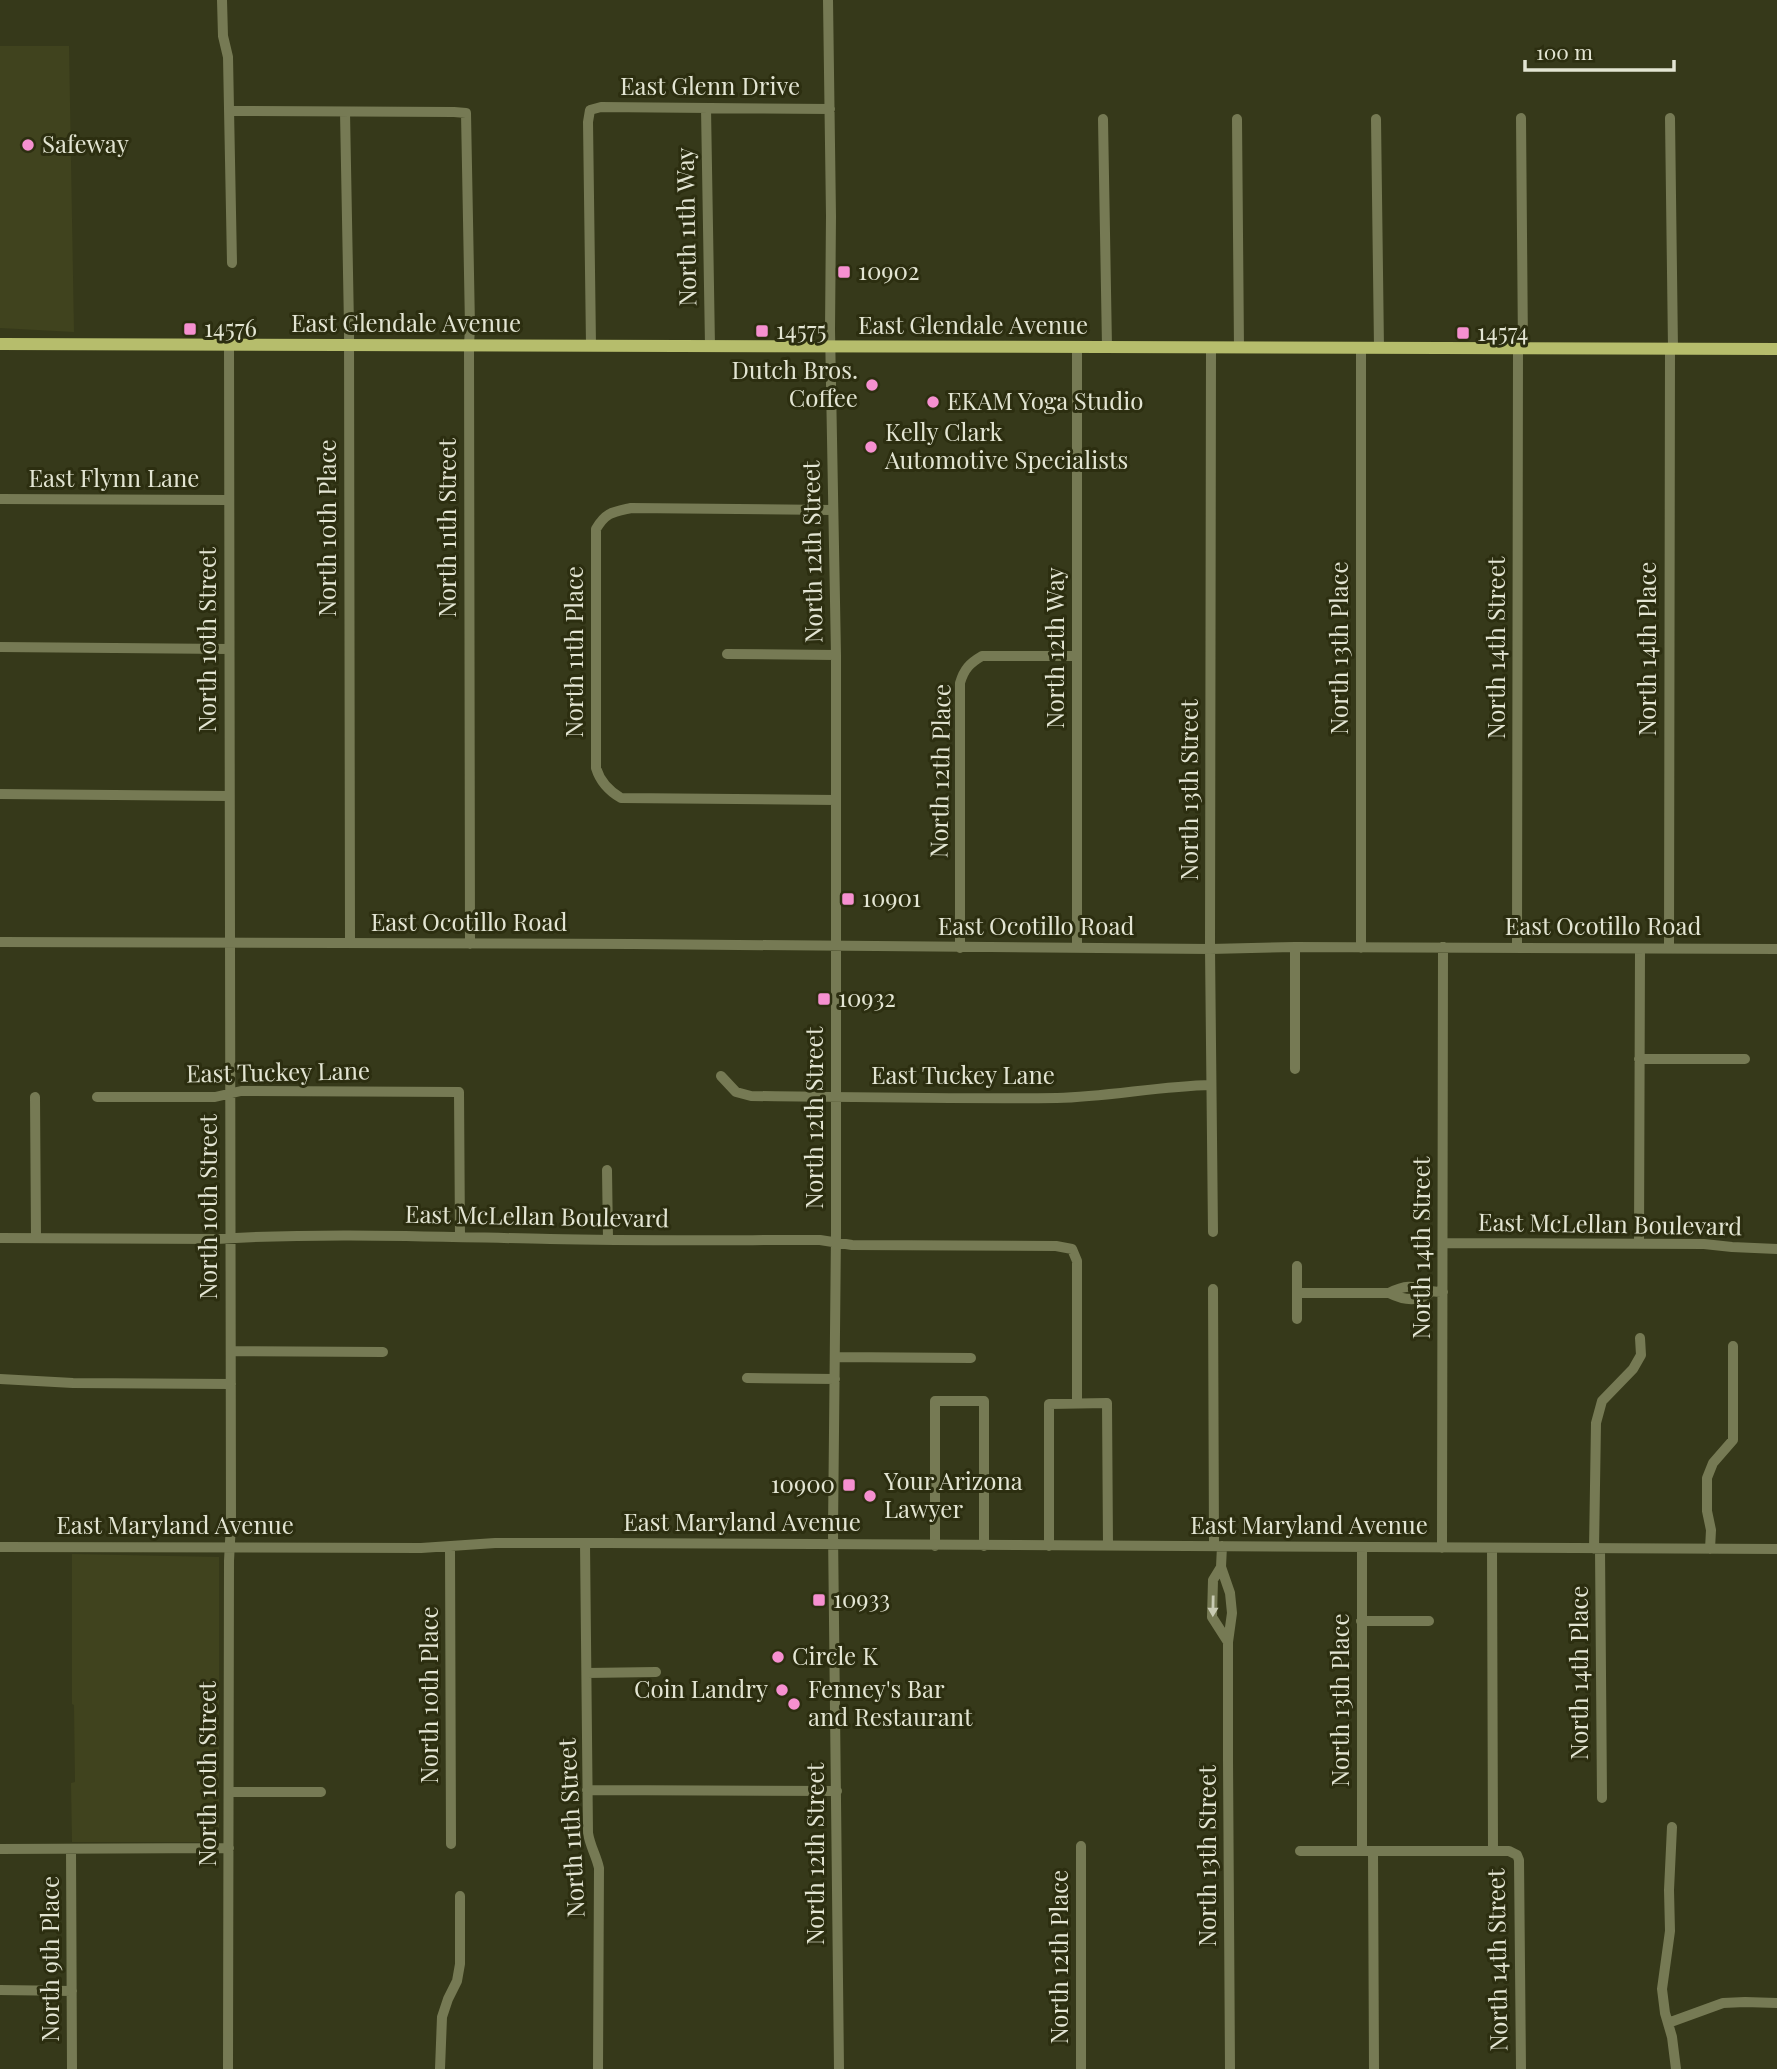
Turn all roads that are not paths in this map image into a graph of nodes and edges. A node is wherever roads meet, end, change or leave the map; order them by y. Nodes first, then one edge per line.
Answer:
1 (222, 0) edge
2 (828, 0) edge
3 (706, 108) junction
4 (830, 109) junction
5 (229, 111) junction
6 (345, 112) junction
7 (1521, 118) dead end
8 (1670, 118) dead end
9 (1237, 119) dead end
10 (1376, 119) dead end
11 (1103, 120) dead end
12 (232, 263) dead end
13 (0, 344) edge
14 (229, 344) junction
15 (348, 344) junction
16 (469, 345) junction
17 (591, 345) junction
18 (710, 346) junction
19 (830, 346) junction
20 (1077, 347) junction
21 (1107, 347) junction
22 (1211, 348) junction
23 (1240, 348) junction
24 (1361, 348) junction
25 (1379, 348) junction
26 (1521, 349) junction
27 (1672, 349) junction
28 (1777, 349) edge
29 (0, 499) edge
30 (229, 500) junction
31 (832, 510) junction
32 (0, 647) edge
33 (229, 649) junction
34 (727, 654) dead end
35 (836, 655) junction
36 (1077, 656) junction
37 (0, 794) edge
38 (229, 796) junction
39 (836, 800) junction
40 (0, 942) edge
41 (229, 943) junction
42 (350, 943) junction
43 (470, 944) junction
44 (836, 945) junction
45 (1295, 947) junction
46 (1443, 947) junction
47 (1517, 947) junction
48 (960, 948) junction
49 (1077, 948) junction
50 (1361, 948) junction
51 (1669, 948) junction
52 (1210, 949) junction
53 (1640, 949) junction
54 (1777, 949) edge
55 (1639, 1059) junction
56 (1745, 1059) dead end
57 (1295, 1069) dead end
58 (721, 1076) dead end
59 (1211, 1085) junction
60 (229, 1094) junction
61 (836, 1096) junction
62 (36, 1097) dead end
63 (97, 1097) dead end
64 (607, 1170) dead end
65 (1213, 1232) dead end
66 (460, 1237) junction
67 (0, 1238) edge
68 (36, 1238) junction
69 (231, 1238) junction
70 (608, 1239) junction
71 (836, 1242) junction
72 (1443, 1243) junction
73 (1639, 1244) junction
74 (1777, 1248) edge
75 (1297, 1265) dead end
76 (1410, 1287) junction
77 (1213, 1289) dead end
78 (1431, 1292) junction
79 (1443, 1292) junction
80 (1297, 1293) junction
81 (1389, 1293) junction
82 (1410, 1299) junction
83 (1297, 1319) dead end
84 (1640, 1338) dead end
85 (1733, 1346) dead end
86 (231, 1352) junction
87 (383, 1352) dead end
88 (835, 1357) junction
89 (971, 1358) dead end
90 (747, 1378) dead end
91 (0, 1379) edge
92 (835, 1379) junction
93 (231, 1384) junction
94 (1077, 1404) junction
95 (585, 1543) junction
96 (834, 1545) junction
97 (934, 1546) junction
98 (984, 1546) junction
99 (1049, 1546) junction
100 (1108, 1546) junction
101 (1218, 1546) junction
102 (0, 1547) edge
103 (230, 1547) junction
104 (450, 1547) junction
105 (1362, 1548) junction
106 (1442, 1548) junction
107 (1492, 1548) junction
108 (1597, 1549) junction
109 (1710, 1549) junction
110 (1777, 1549) edge
111 (1221, 1567) junction
112 (1361, 1621) junction
113 (1429, 1621) dead end
114 (1228, 1642) junction
115 (656, 1672) dead end
116 (587, 1673) junction
117 (587, 1790) junction
118 (837, 1791) junction
119 (229, 1792) junction
120 (321, 1792) dead end
121 (1602, 1798) dead end
122 (1672, 1827) dead end
123 (451, 1844) dead end
124 (1081, 1846) dead end
125 (229, 1848) junction
126 (0, 1849) edge
127 (71, 1849) junction
128 (1300, 1851) dead end
129 (1368, 1851) junction
130 (1493, 1851) junction
131 (460, 1896) dead end
132 (0, 1990) edge
133 (72, 1991) junction
134 (1777, 2003) edge
135 (1668, 2023) junction
136 (72, 2069) edge
137 (228, 2069) edge
138 (440, 2069) edge
139 (598, 2069) edge
140 (839, 2069) edge
141 (1081, 2069) edge
142 (1230, 2069) edge
143 (1374, 2069) edge
144 (1521, 2069) edge
145 (1676, 2069) edge

1 - 5 street
2 - 4 street, North 12th Street
3 - 4 street, East Glenn Drive
3 - 17 street, East Glenn Drive
3 - 18 street, North 11th Way
4 - 19 street, North 12th Street
5 - 6 street
5 - 12 street
6 - 15 street, North 10th Place
6 - 16 street, North 11th Street
7 - 26 street, North 14th Street
8 - 27 street, North 14th Place
9 - 23 street
10 - 25 street
11 - 21 street
13 - 14 main road, East Glendale Avenue
14 - 15 main road, East Glendale Avenue
14 - 30 street, North 10th Street
15 - 16 main road, East Glendale Avenue
15 - 42 street, North 10th Place
16 - 17 main road, East Glendale Avenue
16 - 43 street, North 11th Street
17 - 18 main road, East Glendale Avenue
18 - 19 main road, East Glendale Avenue
19 - 20 main road, East Glendale Avenue
19 - 31 street, North 12th Street
20 - 21 main road, East Glendale Avenue
20 - 36 street, North 12th Way
21 - 22 main road, East Glendale Avenue
22 - 23 main road, East Glendale Avenue
22 - 52 street, North 13th Street
23 - 24 main road, East Glendale Avenue
24 - 25 main road, East Glendale Avenue
24 - 50 street, North 13th Place
25 - 26 main road, East Glendale Avenue
26 - 27 main road, East Glendale Avenue
26 - 47 street, North 14th Street
27 - 28 main road, East Glendale Avenue
27 - 51 street, North 14th Place
29 - 30 street, East Flynn Lane
30 - 33 street, North 10th Street
31 - 35 street, North 12th Street
31 - 39 street, North 11th Place
32 - 33 street
33 - 38 street, North 10th Street
34 - 35 street
35 - 39 street, North 12th Street
36 - 48 street, North 12th Place
36 - 49 street, North 12th Way
37 - 38 street
38 - 41 street, North 10th Street
39 - 44 street, North 12th Street
40 - 41 street, East Ocotillo Road
41 - 42 street, East Ocotillo Road
41 - 60 street, North 10th Street
42 - 43 street, East Ocotillo Road
43 - 44 street, East Ocotillo Road
44 - 48 street, East Ocotillo Road
44 - 61 street, North 12th Street
45 - 50 street, East Ocotillo Road
45 - 52 street, East Ocotillo Road
45 - 57 street
46 - 47 street, East Ocotillo Road
46 - 50 street, East Ocotillo Road
46 - 72 street, North 14th Street
47 - 53 street, East Ocotillo Road
48 - 49 street, East Ocotillo Road
49 - 52 street, East Ocotillo Road
51 - 53 street, East Ocotillo Road
51 - 54 street, East Ocotillo Road
52 - 59 street, North 13th Street
53 - 55 street
55 - 56 street
55 - 73 street
58 - 61 street, East Tuckey Lane
59 - 61 street, East Tuckey Lane
59 - 65 street, North 13th Street
60 - 63 street, East Tuckey Lane
60 - 66 street, East Tuckey Lane
60 - 69 street, North 10th Street
61 - 71 street, North 12th Street
62 - 68 street
64 - 70 street
66 - 69 street, East McLellan Boulevard
66 - 70 street, East McLellan Boulevard
67 - 68 street, East McLellan Boulevard
68 - 69 street, East McLellan Boulevard
69 - 86 street, North 10th Street
70 - 71 street, East McLellan Boulevard
71 - 88 street, North 12th Street
71 - 94 street, East McLellan Boulevard
72 - 73 street, East McLellan Boulevard
72 - 79 street, North 14th Street
73 - 74 street, East McLellan Boulevard
75 - 80 street
76 - 78 street
76 - 81 street
76 - 82 street
77 - 101 street, North 13th Street
78 - 79 street
78 - 82 street
79 - 106 street, North 14th Street
80 - 81 street
80 - 83 street
81 - 82 street
84 - 108 street, North 14th Place
85 - 109 street
86 - 87 street
86 - 93 street, North 10th Street
88 - 89 street
88 - 92 street, North 12th Street
90 - 92 street
91 - 93 street
92 - 96 street, North 12th Street
93 - 103 street, North 10th Street
94 - 99 street
94 - 100 street
95 - 96 street, East Maryland Avenue
95 - 104 street, East Maryland Avenue
95 - 116 street, North 11th Street
96 - 97 street, East Maryland Avenue
96 - 118 street, North 12th Street
97 - 98 street, East Maryland Avenue
97 - 98 street
98 - 99 street, East Maryland Avenue
99 - 100 street, East Maryland Avenue
100 - 101 street, East Maryland Avenue
101 - 105 street, East Maryland Avenue
101 - 111 street, North 13th Street
102 - 103 street, East Maryland Avenue
103 - 104 street, East Maryland Avenue
103 - 119 street, North 10th Street
104 - 123 street, North 10th Place
105 - 106 street, East Maryland Avenue
105 - 112 street, North 13th Place
106 - 107 street, East Maryland Avenue
107 - 108 street, East Maryland Avenue
107 - 130 street, North 14th Street
108 - 109 street, East Maryland Avenue
108 - 121 street, North 14th Place
109 - 110 street, East Maryland Avenue
111 - 114 street, North 13th Street
111 -> 114 street, North 13th Street
112 - 113 street
112 - 129 street, North 13th Place
114 - 142 street, North 13th Street
115 - 116 street
116 - 117 street, North 11th Street
117 - 118 street
117 - 139 street, North 11th Street
118 - 140 street, North 12th Street
119 - 120 street
119 - 125 street, North 10th Street
122 - 135 street
124 - 141 street, North 12th Place
125 - 127 street
125 - 137 street, North 10th Street
126 - 127 street
127 - 133 street, North 9th Place
128 - 129 street
129 - 130 street
129 - 143 street, North 13th Place
130 - 144 street, North 14th Street
131 - 138 street
132 - 133 street
133 - 136 street, North 9th Place
134 - 135 street
135 - 145 street

